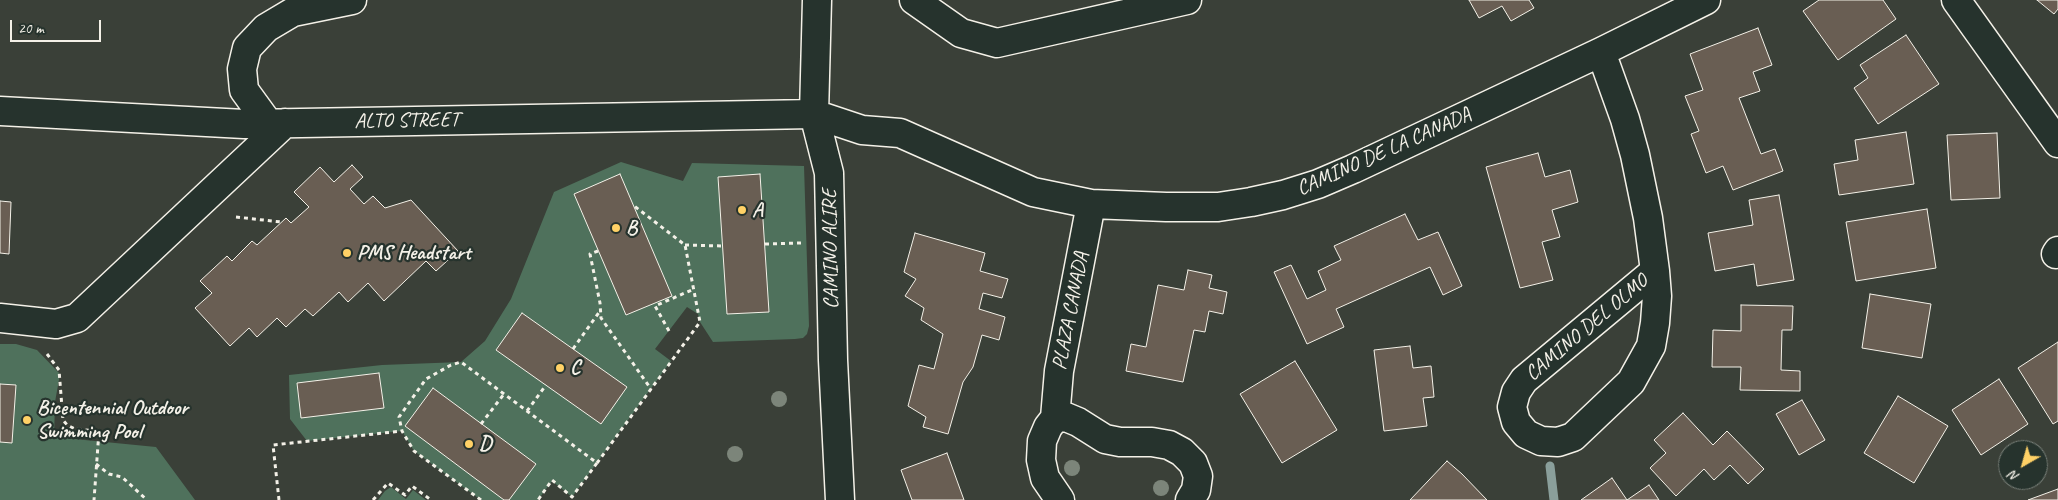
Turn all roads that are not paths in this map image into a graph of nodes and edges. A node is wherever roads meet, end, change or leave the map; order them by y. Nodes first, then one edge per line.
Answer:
1 (352, 0) edge
2 (817, 0) edge
3 (914, 0) edge
4 (1187, 0) edge
5 (1706, 0) edge
6 (1956, 0) edge
7 (1601, 52) junction
8 (0, 110) edge
9 (814, 114) junction
10 (277, 123) junction
11 (2058, 144) edge
12 (1091, 204) junction
13 (1655, 271) junction
14 (0, 318) edge
15 (1055, 418) junction
16 (840, 500) edge
17 (1060, 500) edge
18 (1190, 500) edge

1 - 10 street
2 - 9 street, CAMINO ALIRE
3 - 4 street
5 - 7 street, CAMINO DE LA CANADA
6 - 11 street
7 - 12 street, CAMINO DE LA CANADA
7 - 13 street, CAMINO DEL OLMO
8 - 10 street, ALTO STREET
9 - 10 street, ALTO STREET
9 - 12 street, CAMINO DE LA CANADA
9 - 16 street, CAMINO ALIRE
10 - 14 street
12 - 15 street, PLAZA CANADA
13 - 13 street, CAMINO DEL OLMO
15 - 17 street, PLAZA CANADA
15 - 18 street

